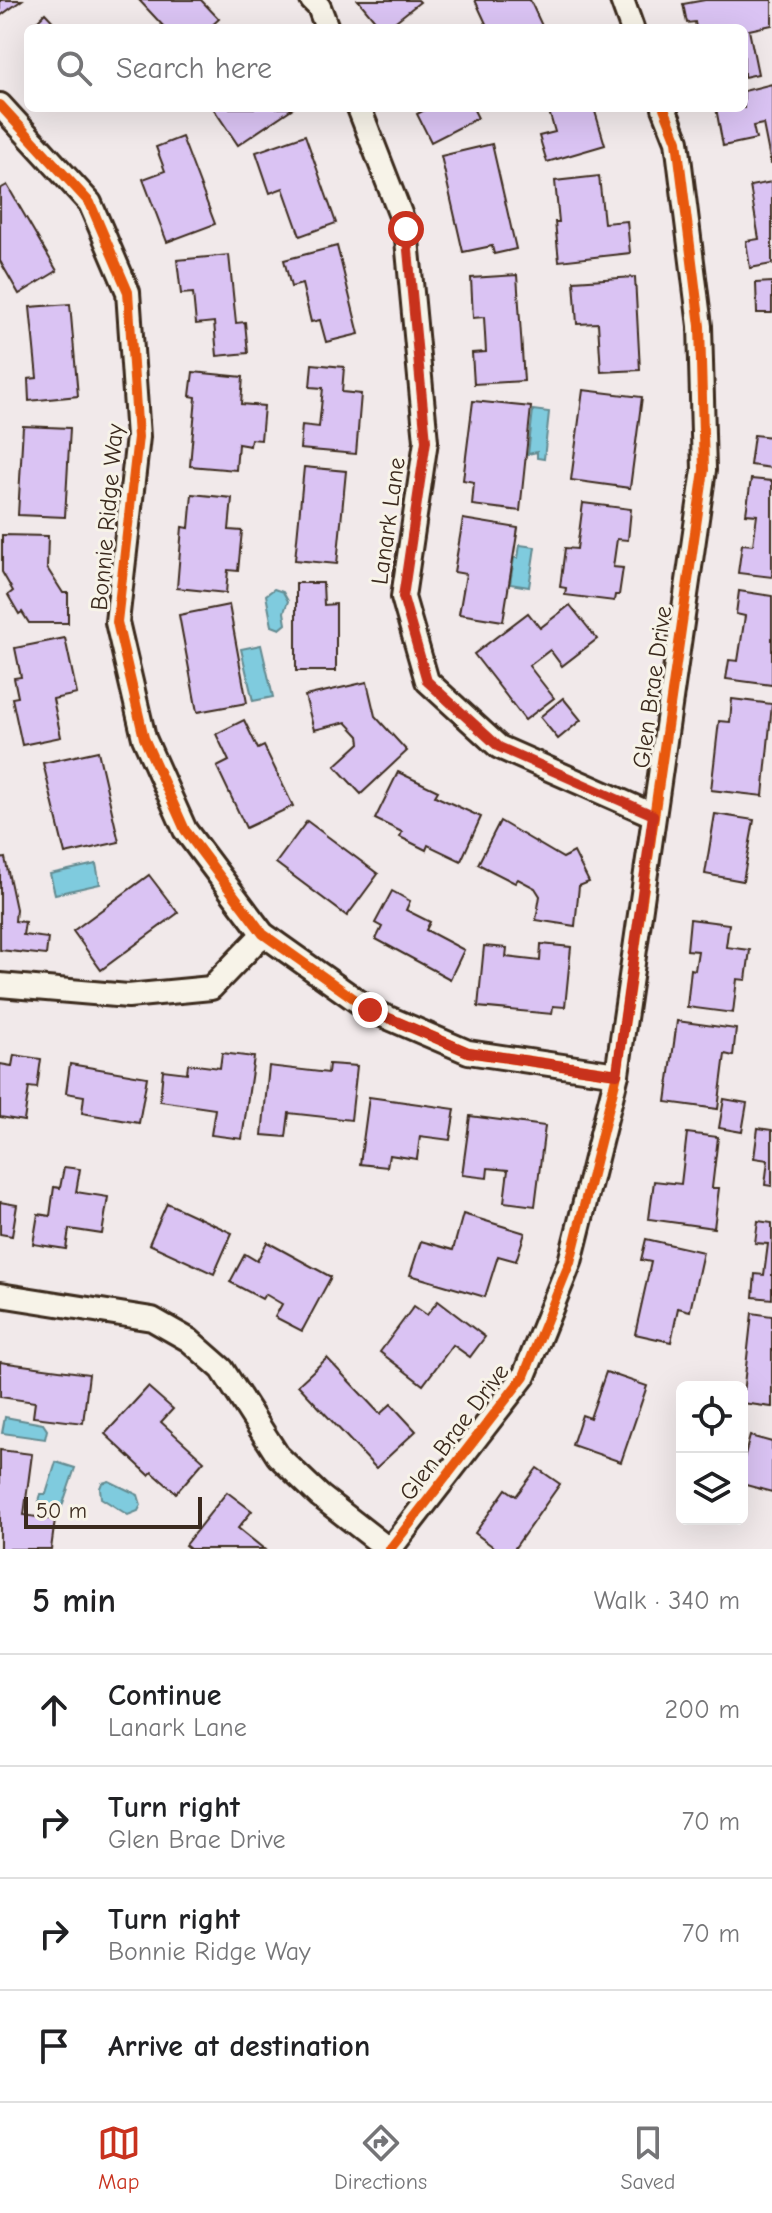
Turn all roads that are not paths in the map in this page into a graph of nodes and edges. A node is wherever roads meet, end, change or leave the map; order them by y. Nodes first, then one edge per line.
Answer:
1 (312, 0) edge
2 (622, 0) edge
3 (325, 24) edge
4 (631, 24) edge
5 (0, 105) edge
6 (361, 112) edge
7 (666, 112) edge
8 (653, 815) junction
9 (263, 934) junction
10 (0, 985) edge
11 (617, 1074) junction
12 (0, 1295) edge
13 (389, 1549) edge

1 - 3 street
2 - 4 street
5 - 9 street, Bonnie Ridge Way
6 - 8 street, Lanark Lane
7 - 8 street, Glen Brae Drive
8 - 11 street, Glen Brae Drive
9 - 10 street
9 - 11 street, Bonnie Ridge Way
11 - 13 street, Glen Brae Drive
12 - 13 street

